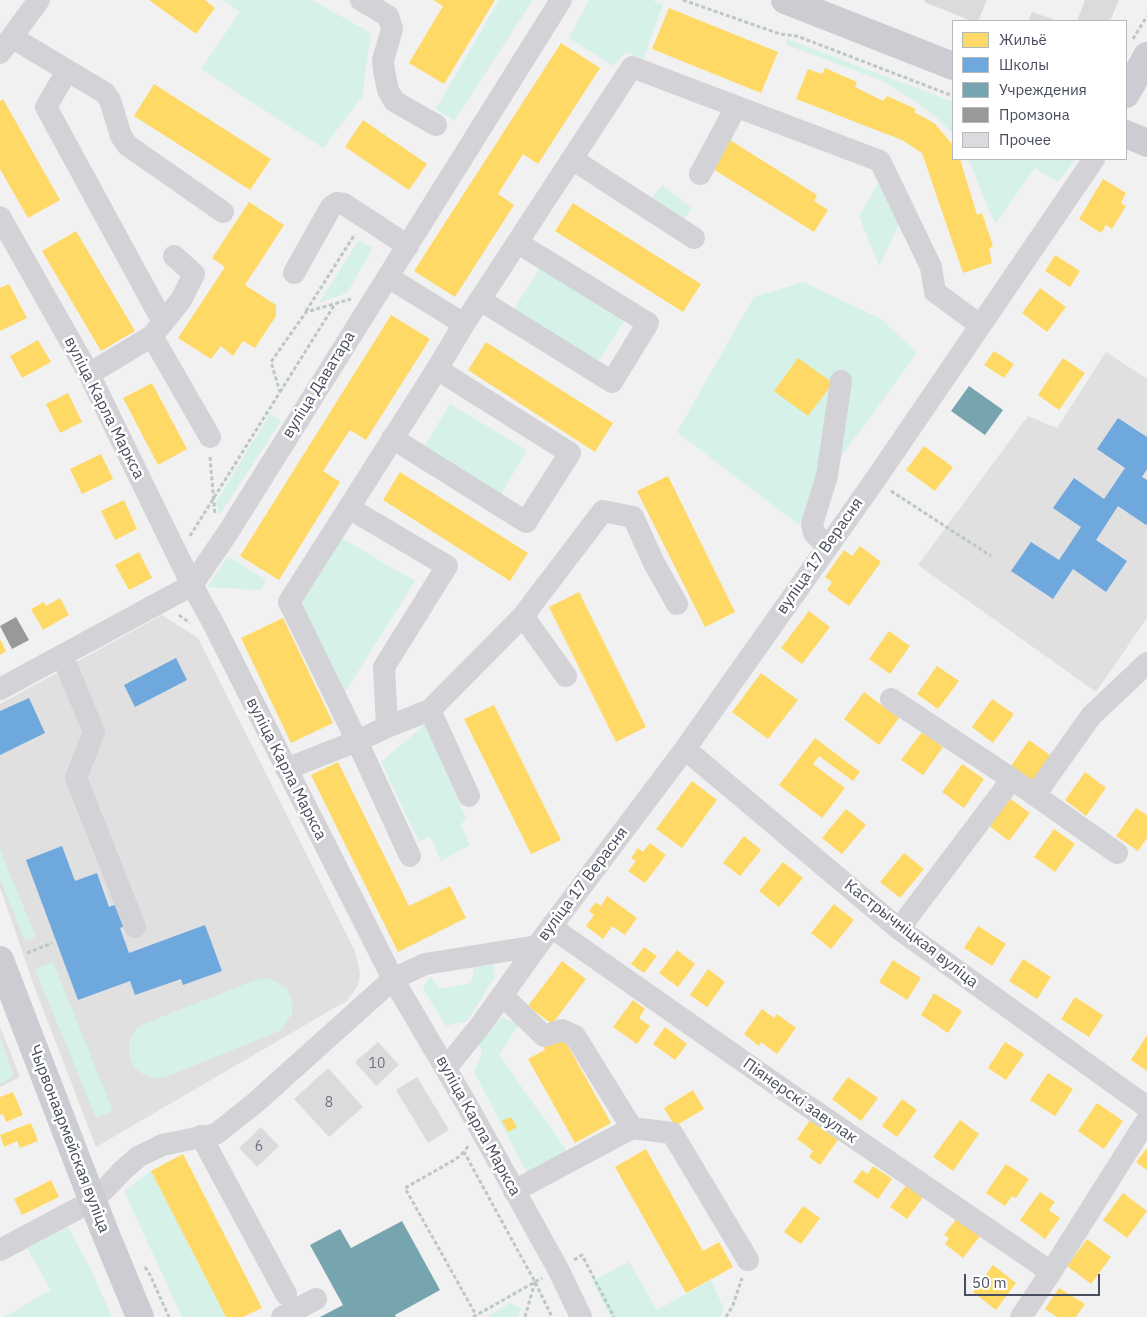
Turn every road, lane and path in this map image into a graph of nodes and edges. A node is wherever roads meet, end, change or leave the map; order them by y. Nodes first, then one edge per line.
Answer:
1 (39, 0) edge
2 (361, 0) edge
3 (561, 0) edge
4 (683, 0) edge
5 (785, 0) edge
6 (1147, 16) edge
7 (6, 46) edge
8 (1139, 48) edge
9 (952, 66) edge
10 (67, 71) junction
11 (1127, 90) edge
12 (952, 96) edge
13 (736, 107) junction
14 (436, 125) dead end
15 (1127, 134) edge
16 (1147, 143) edge
17 (572, 159) junction
18 (1093, 160) edge
19 (700, 174) dead end
20 (223, 212) dead end
21 (0, 217) edge
22 (365, 218) junction
23 (694, 238) dead end
24 (518, 243) junction
25 (408, 246) junction
26 (174, 256) dead end
27 (294, 273) dead end
28 (388, 277) junction
29 (354, 298) dead end
30 (480, 300) junction
31 (336, 303) junction
32 (306, 312) junction
33 (464, 324) junction
34 (980, 325) junction
35 (158, 329) junction
36 (437, 369) junction
37 (89, 374) junction
38 (841, 381) dead end
39 (280, 392) junction
40 (392, 438) junction
41 (208, 443) joint
42 (874, 480) junction
43 (213, 497) junction
44 (349, 508) junction
45 (216, 520) dead end
46 (183, 532) dead end
47 (827, 546) junction
48 (991, 556) dead end
49 (192, 584) junction
50 (168, 598) junction
51 (677, 604) dead end
52 (523, 616) junction
53 (196, 627) dead end
54 (62, 655) junction
55 (1147, 663) edge
56 (566, 676) dead end
57 (0, 689) edge
58 (891, 699) dead end
59 (430, 710) junction
60 (387, 726) junction
61 (357, 741) junction
62 (685, 749) junction
63 (286, 769) junction
64 (1012, 779) junction
65 (1034, 795) junction
66 (469, 796) dead end
67 (1117, 853) dead end
68 (410, 856) dead end
69 (552, 926) junction
70 (135, 927) dead end
71 (899, 929) junction
72 (52, 943) dead end
73 (537, 946) junction
74 (27, 953) dead end
75 (0, 960) edge
76 (393, 979) junction
77 (502, 995) junction
78 (446, 1068) junction
79 (1147, 1107) edge
80 (1147, 1120) edge
81 (632, 1128) junction
82 (201, 1136) junction
83 (464, 1152) dead end
84 (514, 1191) junction
85 (92, 1201) junction
86 (0, 1250) edge
87 (748, 1260) joint
88 (1051, 1272) junction
89 (286, 1294) dead end
90 (316, 1298) dead end
91 (476, 1315) dead end
92 (140, 1317) edge
93 (282, 1317) edge
94 (525, 1317) edge
95 (552, 1317) edge
96 (581, 1317) edge
97 (726, 1317) edge
98 (1021, 1317) edge

1 - 7 street
2 - 14 street
3 - 25 street, вуліца Даватара
4 - 12 path
5 - 9 main road
6 - 8 path
7 - 10 street
8 - 11 main road
10 - 20 street
10 - 35 street
13 - 17 street
13 - 19 street
13 - 34 street
15 - 16 main road
17 - 23 street
17 - 24 street
18 - 34 street, вуліца 17 Верасня
21 - 37 street, вуліца Карла Маркса
22 - 25 street
22 - 27 street
22 - 32 path
24 - 30 street
24 - 30 street
25 - 28 street, вуліца Даватара
26 - 35 street
28 - 33 street
28 - 49 street, вуліца Даватара
29 - 31 path
30 - 33 street
31 - 32 path
31 - 39 path
32 - 39 path
33 - 36 street
34 - 42 street, вуліца 17 Верасня
35 - 37 street
35 - 41 street
36 - 40 street
36 - 40 street
37 - 49 street, вуліца Карла Маркса
38 - 47 street
39 - 43 path
40 - 44 street
41 - 43 path
42 - 47 street, вуліца 17 Верасня
42 - 48 path
43 - 45 path
43 - 46 path
44 - 60 street
44 - 61 street
47 - 62 street, вуліца 17 Верасня
49 - 50 street, вуліца Даватара
49 - 63 street, вуліца Карла Маркса
50 - 53 path
50 - 54 street, вуліца Даватара
51 - 52 street
52 - 56 street
52 - 59 street
54 - 57 street, вуліца Даватара
54 - 70 street
55 - 65 street
58 - 64 street
59 - 60 street
59 - 66 street
60 - 61 street
61 - 63 street
61 - 68 street
62 - 69 street, вуліца 17 Верасня
62 - 71 street, Кастрычніцкая вуліца
63 - 76 street, вуліца Карла Маркса
64 - 65 street
64 - 71 street
65 - 67 street
69 - 73 street, вуліца 17 Верасня
69 - 88 street, Піянерскі завулак
71 - 79 street, Кастрычніцкая вуліца
72 - 74 path
73 - 76 street, вуліца 17 Верасня
73 - 77 street, вуліца 17 Верасня
75 - 85 main road, Чырвонаармейская вуліца
76 - 78 street, вуліца Карла Маркса
76 - 82 street, вуліца 17 Верасня
77 - 78 street, вуліца 17 Верасня
77 - 81 street
78 - 84 street, вуліца Карла Маркса
80 - 88 street
81 - 84 street
81 - 87 street
82 - 85 street, вуліца 17 Верасня
82 - 89 street
83 - 91 path
84 - 96 street, вуліца Карла Маркса
85 - 86 street, вуліца 17 Верасня
85 - 92 main road, Чырвонаармейская вуліца
87 - 97 path
88 - 98 street
90 - 93 street
94 - 95 path

